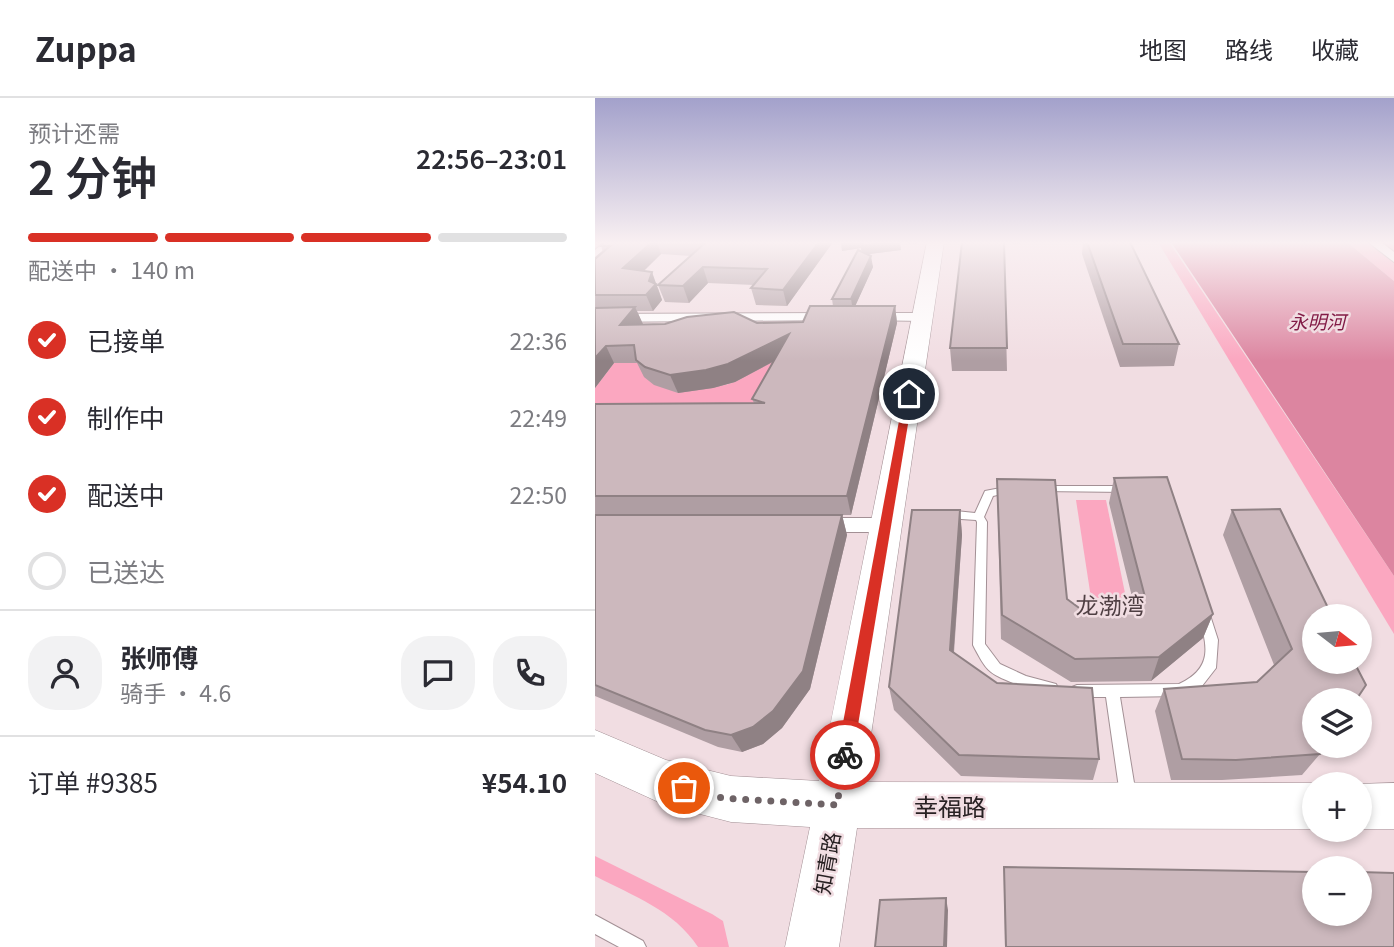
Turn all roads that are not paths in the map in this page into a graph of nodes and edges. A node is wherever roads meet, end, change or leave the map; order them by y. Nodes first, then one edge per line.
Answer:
1 (929, 282) edge
2 (923, 317) junction
3 (595, 318) edge
4 (1137, 489) edge
5 (929, 514) edge
6 (979, 517) junction
7 (892, 518) junction
8 (795, 525) edge
9 (1200, 602) edge
10 (1112, 691) junction
11 (595, 751) edge
12 (837, 805) junction
13 (1129, 806) junction
14 (1302, 806) edge
15 (1372, 806) edge
16 (1394, 806) edge
17 (595, 924) edge
18 (637, 947) edge
19 (812, 947) edge

1 - 2 main road, 知青路
2 - 3 street
2 - 7 main road, 知青路
4 - 6 lane
5 - 6 lane
6 - 10 lane
7 - 8 street
7 - 12 main road, 知青路
9 - 10 lane
10 - 13 lane
11 - 12 main road, 幸福路
12 - 13 main road, 幸福路
12 - 19 main road, 知青路
13 - 14 main road, 幸福路
15 - 16 main road
17 - 18 lane

